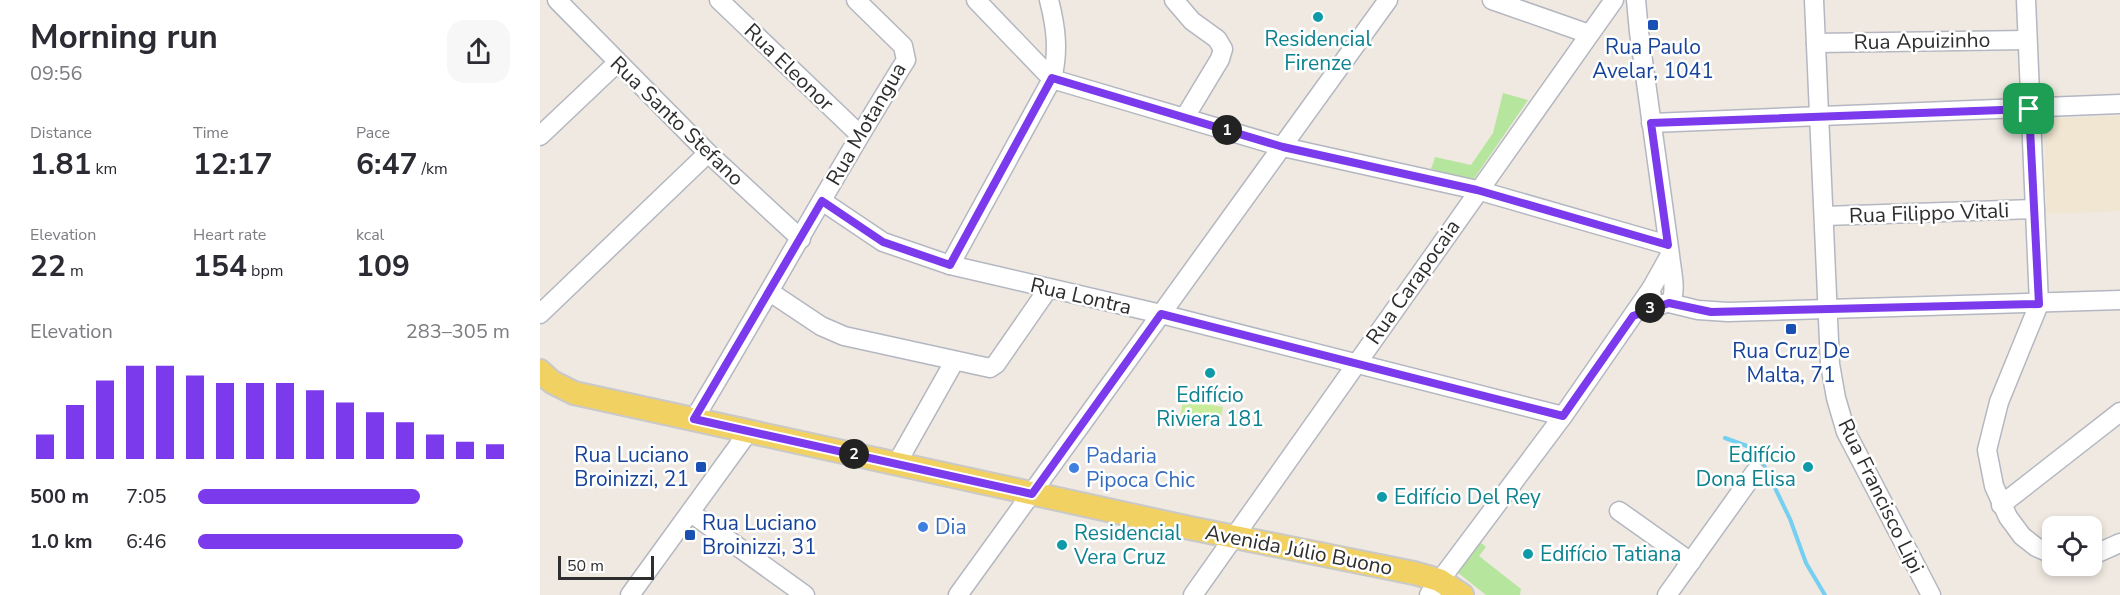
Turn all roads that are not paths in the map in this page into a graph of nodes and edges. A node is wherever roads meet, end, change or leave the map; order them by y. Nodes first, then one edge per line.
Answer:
1 (557, 0) edge
2 (719, 0) edge
3 (856, 0) edge
4 (976, 0) edge
5 (1049, 0) edge
6 (1174, 0) edge
7 (1388, 0) edge
8 (1492, 0) edge
9 (1614, 0) edge
10 (1636, 0) edge
11 (1814, 0) edge
12 (2026, 0) edge
13 (1589, 34) junction
14 (2027, 40) junction
15 (1816, 42) junction
16 (617, 63) junction
17 (1052, 78) junction
18 (2120, 104) edge
19 (2029, 109) junction
20 (1819, 115) junction
21 (1185, 117) junction
22 (1651, 123) junction
23 (859, 134) junction
24 (540, 136) edge
25 (1283, 147) junction
26 (708, 153) junction
27 (1477, 190) junction
28 (822, 201) junction
29 (2035, 209) junction
30 (1824, 216) junction
31 (801, 239) junction
32 (1669, 250) junction
33 (950, 265) junction
34 (1048, 289) junction
35 (770, 292) junction
36 (1664, 293) junction
37 (2120, 300) edge
38 (2039, 304) junction
39 (1828, 311) junction
40 (540, 314) edge
41 (1161, 314) junction
42 (954, 362) junction
43 (1357, 363) junction
44 (540, 371) edge
45 (2120, 412) edge
46 (1563, 416) junction
47 (694, 419) junction
48 (750, 431) junction
49 (897, 463) junction
50 (1755, 472) dead end
51 (1032, 494) junction
52 (2001, 505) junction
53 (1619, 511) dead end
54 (691, 513) junction
55 (1234, 537) junction
56 (2120, 543) edge
57 (2042, 548) edge
58 (2102, 551) edge
59 (1691, 562) junction
60 (1434, 588) edge
61 (630, 595) edge
62 (804, 595) edge
63 (958, 595) edge
64 (1193, 595) edge
65 (1462, 595) edge
66 (1667, 595) edge
67 (1931, 595) edge

1 - 16 street, Rua Santo Stefano
2 - 23 street, Rua Eleonor
3 - 23 street, Rua Motangua
4 - 17 street
5 - 17 street
6 - 21 street
7 - 25 street
8 - 13 street
9 - 13 street, Rua Carapocaia
10 - 22 street
11 - 15 street, Rua Francisco Lipi
12 - 14 street
13 - 27 street, Rua Carapocaia
14 - 15 street, Rua Apuizinho
14 - 19 street
15 - 20 street, Rua Francisco Lipi
16 - 24 street
16 - 26 street, Rua Santo Stefano
17 - 21 street
17 - 33 street
18 - 19 street
19 - 20 street
19 - 29 street
20 - 22 street
20 - 30 street, Rua Francisco Lipi
21 - 25 street
22 - 32 street
23 - 28 street, Rua Motangua
25 - 27 street
25 - 41 street
26 - 31 street, Rua Santo Stefano
26 - 40 street
27 - 32 street
27 - 43 street, Rua Carapocaia
28 - 31 street, Rua Motangua
28 - 33 street, Rua Lontra
29 - 30 street, Rua Filippo Vitali
29 - 38 street
30 - 39 street, Rua Francisco Lipi
31 - 35 street, Rua Motangua
32 - 36 street
33 - 34 street, Rua Lontra
34 - 41 street, Rua Lontra
34 - 42 street
35 - 42 street
35 - 47 street, Rua Motangua
36 - 39 street
36 - 46 street
37 - 38 street
38 - 39 street
38 - 52 street
39 - 67 street, Rua Francisco Lipi
41 - 43 street, Rua Lontra
41 - 51 street
42 - 49 street
43 - 46 street, Rua Lontra
43 - 55 street, Rua Carapocaia
44 - 47 main road, Avenida Júlio Buono
45 - 52 street
46 - 60 street
47 - 48 main road, Avenida Júlio Buono
48 - 49 main road, Avenida Júlio Buono
48 - 54 street
49 - 51 main road, Avenida Júlio Buono
50 - 59 street
51 - 55 main road, Avenida Júlio Buono
51 - 63 street
52 - 57 street
53 - 59 street
54 - 61 street
54 - 62 street
55 - 60 main road, Avenida Júlio Buono
55 - 64 street, Rua Carapocaia
56 - 58 street
59 - 66 street
60 - 65 main road, Avenida Júlio Buono

